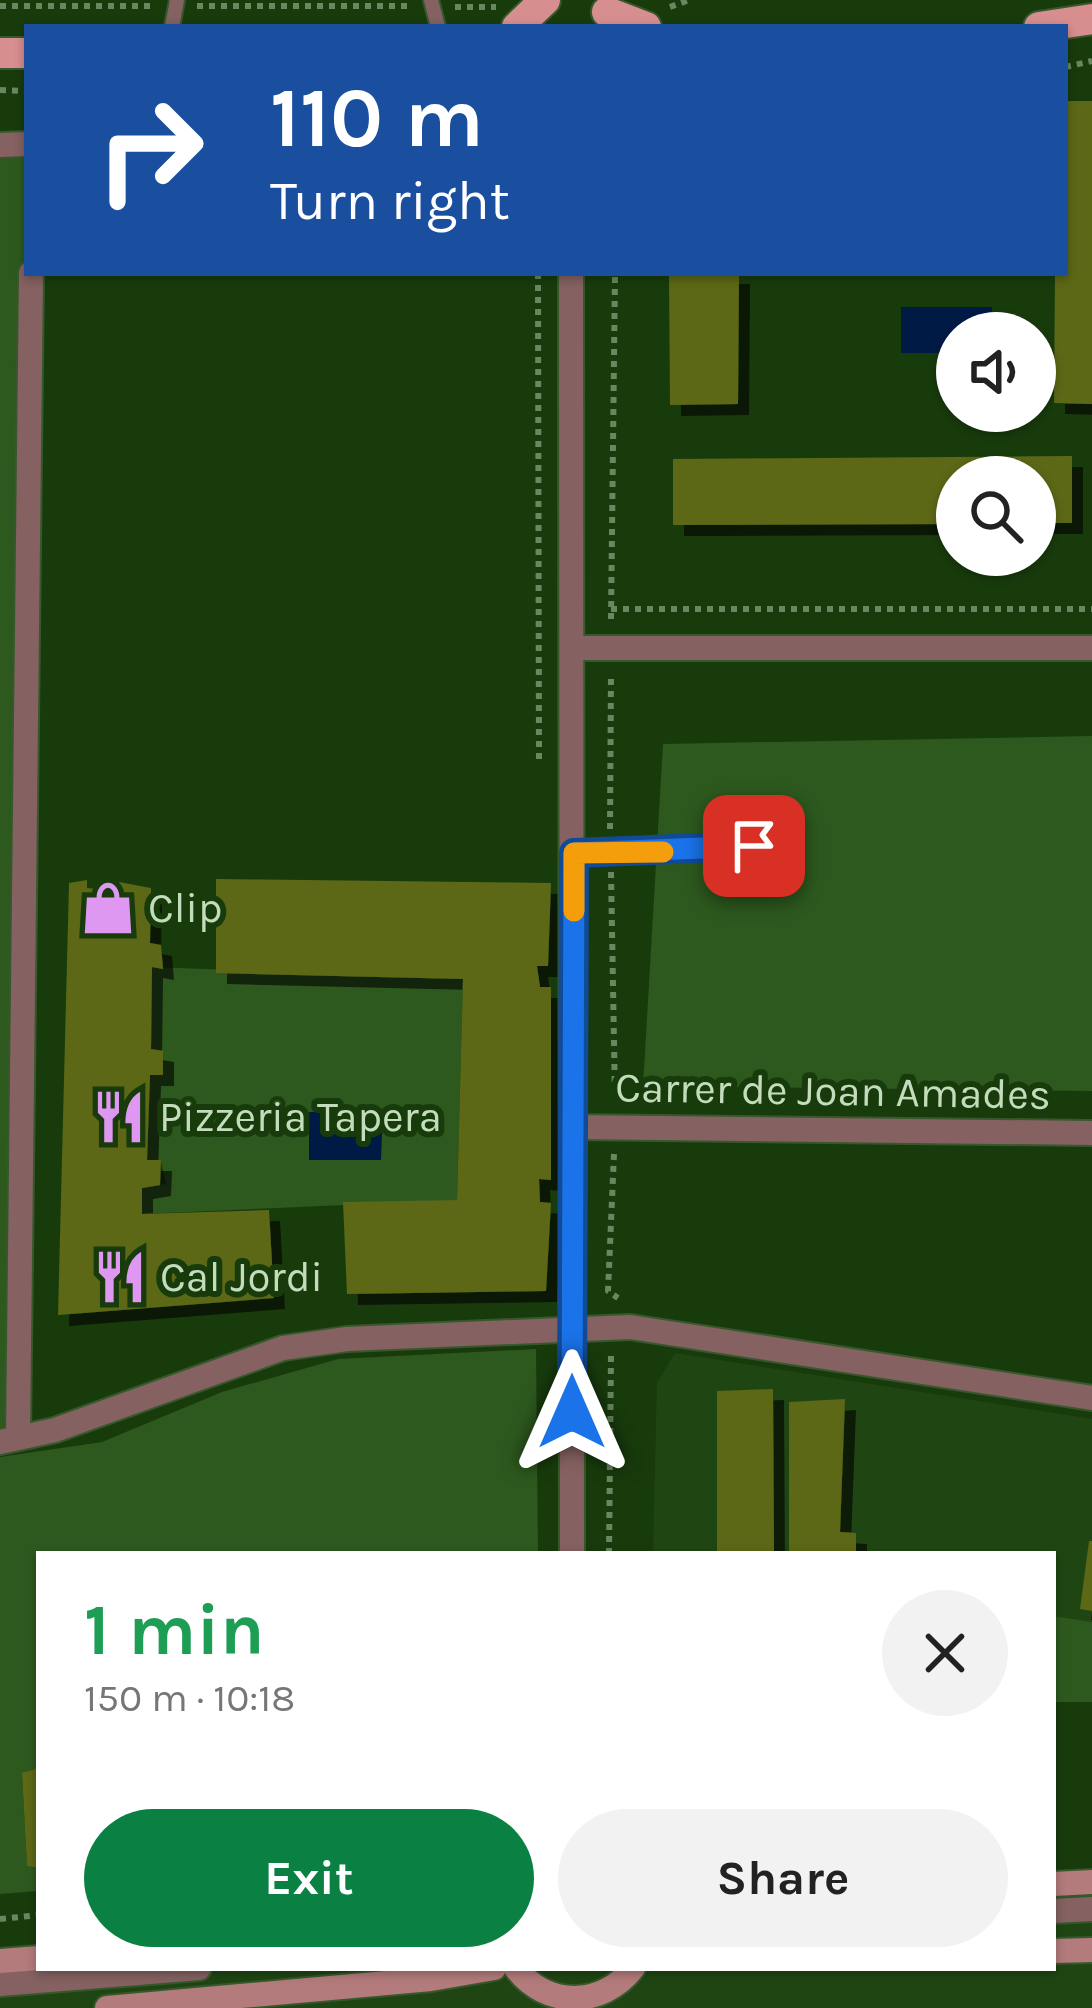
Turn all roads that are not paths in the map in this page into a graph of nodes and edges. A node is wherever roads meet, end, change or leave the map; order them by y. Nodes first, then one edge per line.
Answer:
1 (605, 13) edge
2 (1092, 19) edge
3 (637, 24) edge
4 (1059, 24) edge
5 (31, 276) edge
6 (571, 276) edge
7 (575, 648) junction
8 (1092, 648) edge
9 (754, 846) dead end
10 (574, 853) junction
11 (572, 1127) junction
12 (1092, 1133) edge
13 (572, 1329) junction
14 (1092, 1398) edge
15 (9, 1439) edge
16 (572, 1551) edge
17 (1092, 1882) edge
18 (1056, 1884) edge
19 (1092, 1909) edge
20 (1056, 1911) edge
21 (1092, 1950) edge
22 (1056, 1952) edge
23 (36, 1958) edge
24 (0, 1961) edge
25 (162, 1971) edge
26 (477, 1971) edge
27 (519, 1971) edge
28 (631, 1971) edge
29 (0, 1984) edge
30 (588, 2004) edge
31 (107, 2008) edge

1 - 3 main road
2 - 4 main road
5 - 15 street
6 - 7 street
7 - 8 street
7 - 10 street
9 - 10 lane
10 - 11 street
11 - 12 street, Carrer de Joan Amades
11 - 13 street
13 - 14 street
13 - 15 street
13 - 16 street
17 - 18 street
19 - 20 street
21 - 22 street
23 - 24 street
25 - 29 street
26 - 31 street
27 - 30 street
28 - 30 street

